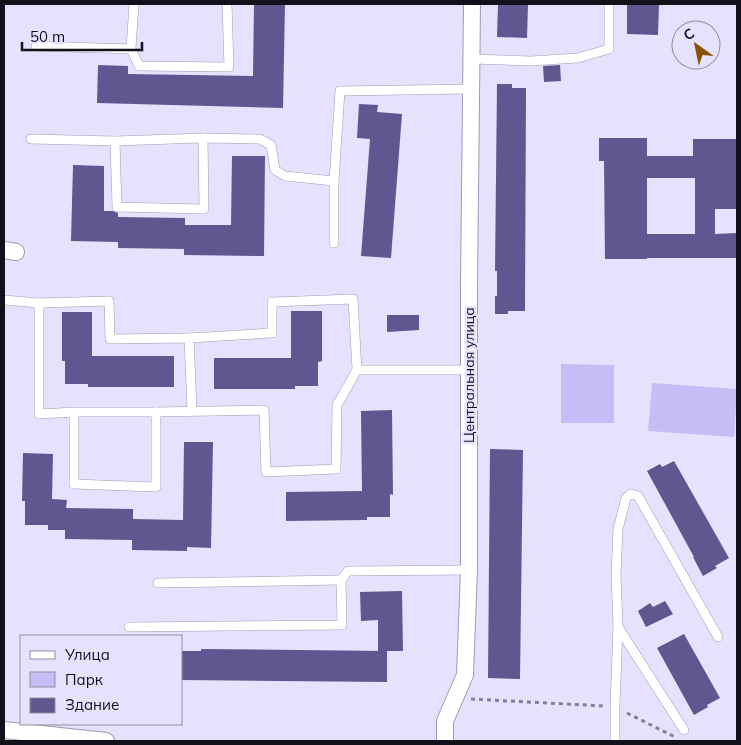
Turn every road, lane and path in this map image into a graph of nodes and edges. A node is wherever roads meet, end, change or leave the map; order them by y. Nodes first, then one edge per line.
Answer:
1 (134, 4) edge
2 (227, 4) edge
3 (472, 4) edge
4 (609, 4) edge
5 (36, 46) dead end
6 (131, 49) junction
7 (472, 59) junction
8 (471, 89) junction
9 (202, 138) junction
10 (31, 139) dead end
11 (115, 141) junction
12 (334, 181) junction
13 (334, 243) dead end
14 (4, 300) edge
15 (38, 303) junction
16 (189, 338) junction
17 (358, 370) junction
18 (468, 370) junction
19 (192, 410) junction
20 (74, 412) junction
21 (156, 412) junction
22 (469, 570) junction
23 (341, 580) junction
24 (158, 583) dead end
25 (129, 626) dead end
26 (618, 626) junction
27 (718, 636) dead end
28 (454, 698) junction
29 (615, 706) junction
30 (4, 730) edge
31 (684, 730) dead end
32 (63, 739) edge
33 (106, 741) edge
34 (445, 741) edge
35 (615, 741) edge
36 (682, 741) edge

1 - 6 lane
2 - 6 lane
3 - 7 street, Центральная улица
4 - 7 lane
5 - 6 lane
7 - 8 street, Центральная улица
8 - 12 lane
8 - 18 street, Центральная улица
9 - 11 lane
9 - 11 lane
9 - 12 lane
10 - 11 lane
12 - 13 lane
14 - 15 lane
15 - 16 lane
15 - 20 lane
16 - 17 lane
16 - 19 lane
17 - 18 lane
17 - 19 lane
18 - 22 street, Центральная улица
19 - 21 lane
20 - 21 lane
20 - 21 lane
22 - 23 lane
22 - 28 street, Центральная улица
23 - 24 lane
23 - 25 lane
26 - 27 lane
26 - 29 lane
26 - 31 lane
28 - 29 path
28 - 34 street, Центральная улица
29 - 35 lane
29 - 36 path
30 - 32 street
32 - 33 street

